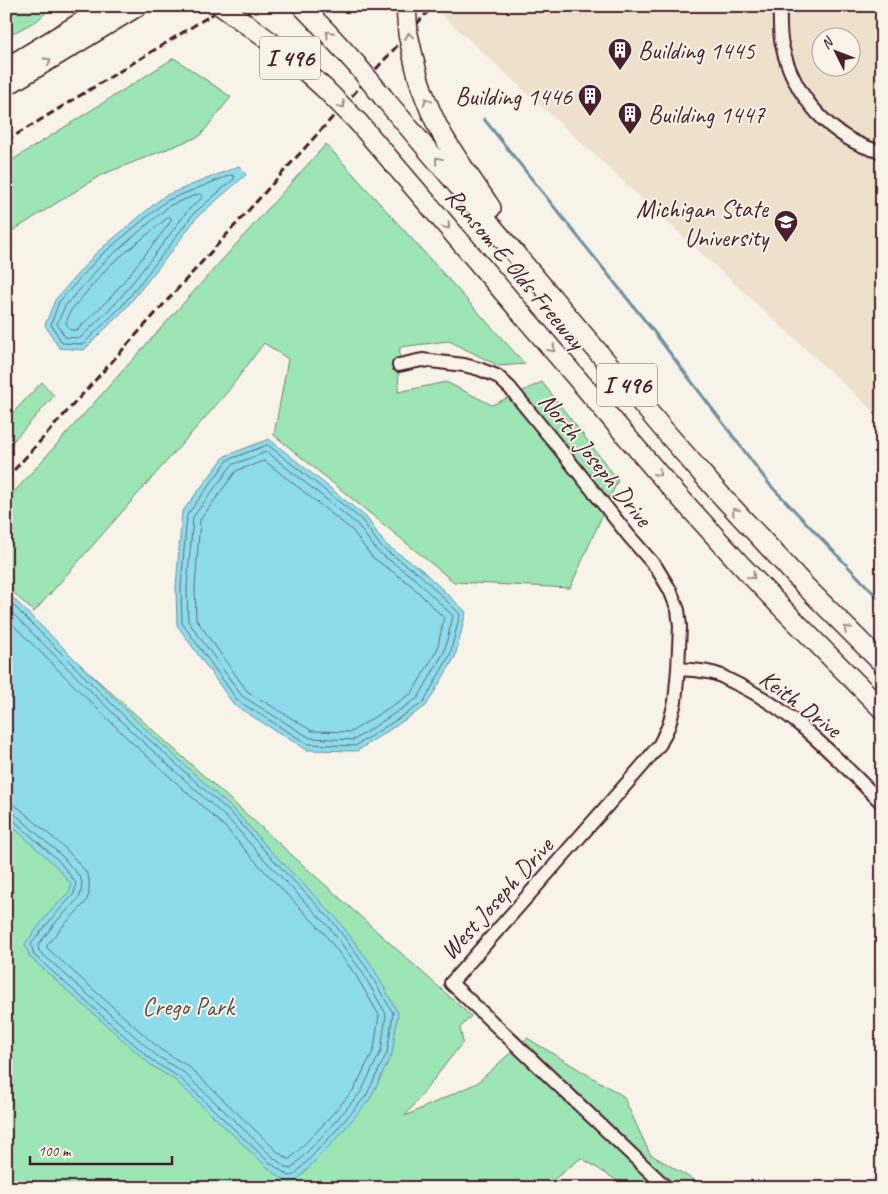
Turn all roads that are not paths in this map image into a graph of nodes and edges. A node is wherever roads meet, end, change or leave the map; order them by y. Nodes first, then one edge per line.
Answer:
1 (108, 6) edge
2 (138, 6) edge
3 (221, 6) edge
4 (302, 6) edge
5 (406, 6) edge
6 (780, 6) edge
7 (6, 68) edge
8 (6, 86) edge
9 (882, 152) edge
10 (546, 290) junction
11 (399, 365) dead end
12 (882, 663) edge
13 (678, 669) junction
14 (882, 708) edge
15 (882, 803) edge
16 (667, 1188) edge

1 - 7 highway
8 -> 2 highway
3 -> 14 highway, Ransom E Olds Freeway / I 496, bridge
10 -> 4 highway, Ransom E Olds Freeway / I 496, bridge
10 -> 5 highway, bridge
6 - 9 street
12 -> 10 highway, Ransom E Olds Freeway / I 496
11 - 13 street, North Joseph Drive
13 - 15 street, Keith Drive
13 - 16 street, West Joseph Drive

